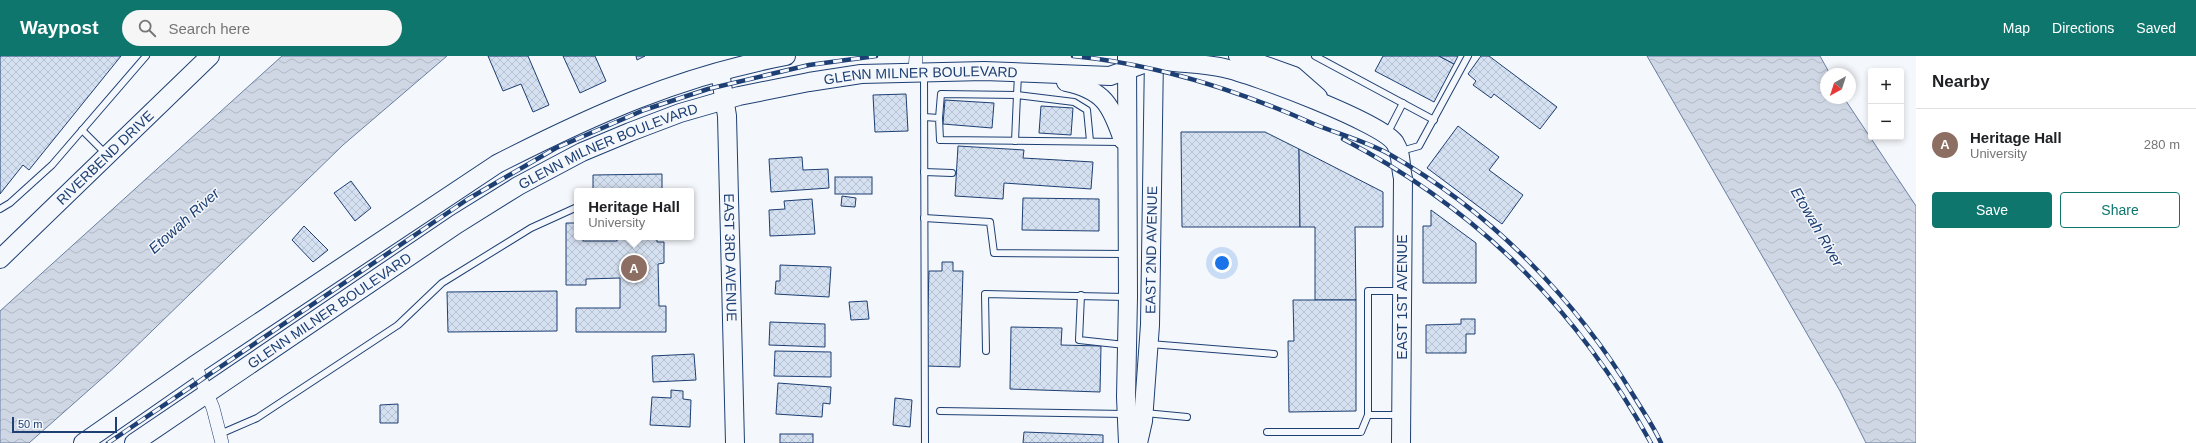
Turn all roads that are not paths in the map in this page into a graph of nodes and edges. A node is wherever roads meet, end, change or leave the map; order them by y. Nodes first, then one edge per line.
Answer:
1 (146, 56) edge
2 (210, 56) edge
3 (786, 56) edge
4 (1238, 56) edge
5 (1315, 56) edge
6 (1468, 56) edge
7 (1149, 57) edge
8 (1127, 63) edge
9 (918, 67) edge
10 (720, 72) junction
11 (1018, 72) junction
12 (1017, 95) junction
13 (724, 100) junction
14 (1403, 103) junction
15 (1327, 106) junction
16 (924, 117) junction
17 (939, 118) junction
18 (1434, 120) junction
19 (82, 130) junction
20 (1386, 135) junction
21 (1015, 141) junction
22 (1090, 141) junction
23 (1125, 148) junction
24 (1399, 152) junction
25 (106, 155) junction
26 (924, 172) junction
27 (952, 173) dead end
28 (574, 208) edge
29 (0, 209) edge
30 (924, 218) junction
31 (1128, 254) junction
32 (0, 259) edge
33 (1402, 291) junction
34 (1081, 295) junction
35 (1128, 297) junction
36 (1149, 344) junction
37 (1127, 345) junction
38 (986, 352) dead end
39 (1274, 354) dead end
40 (195, 365) junction
41 (206, 393) junction
42 (940, 411) dead end
43 (1135, 413) junction
44 (1368, 415) junction
45 (1401, 415) junction
46 (1187, 417) dead end
47 (1268, 432) dead end
48 (221, 439) edge
49 (89, 441) edge
50 (134, 443) edge
51 (735, 443) edge
52 (925, 443) edge
53 (1128, 443) edge
54 (1138, 443) edge
55 (1401, 443) edge

1 - 19 lane
2 - 25 street, RIVERBEND DRIVE
3 - 10 street, GLENN MILNER BOULEVARD
4 - 15 street
5 - 14 lane
6 - 18 lane
7 - 8 street, GLENN MILNER BOULEVARD
7 - 15 street, GLENN MILNER BOULEVARD
7 - 36 street, EAST 2ND AVENUE
8 - 11 street, GLENN MILNER BOULEVARD
8 - 23 street, EAST 2ND AVENUE
9 - 11 street, GLENN MILNER BOULEVARD
9 - 13 street, GLENN MILNER BOULEVARD
9 - 16 lane
10 - 13 street, EAST 3RD AVENUE
10 - 40 street, GLENN MILNER BOULEVARD
11 - 12 lane
11 - 23 street
12 - 17 lane
12 - 21 lane
12 - 22 lane
13 - 41 street, GLENN MILNER BOULEVARD
13 - 51 street, EAST 3RD AVENUE
14 - 18 lane
14 - 20 lane
15 - 20 street, GLENN MILNER BOULEVARD
16 - 17 lane
16 - 26 lane
17 - 21 lane
18 - 24 lane
19 - 25 lane
19 - 29 lane
20 - 24 street, GLENN MILNER BOULEVARD
21 - 22 lane
22 - 23 lane
23 - 31 street, EAST 2ND AVENUE
24 - 33 street, EAST 1ST AVENUE
25 - 32 street, RIVERBEND DRIVE
26 - 27 lane
26 - 30 lane
28 - 48 lane
30 - 31 lane
30 - 52 lane
31 - 35 street, EAST 2ND AVENUE
33 - 44 lane
33 - 45 street, EAST 1ST AVENUE
34 - 35 lane
34 - 37 lane
34 - 38 lane
35 - 37 street, EAST 2ND AVENUE
36 - 39 lane
36 - 43 street, EAST 2ND AVENUE
37 - 43 street, EAST 2ND AVENUE
40 - 41 street
40 - 49 street, GLENN MILNER BOULEVARD
41 - 48 street
41 - 50 street, GLENN MILNER BOULEVARD
42 - 43 lane
43 - 46 lane
43 - 53 street, EAST 2ND AVENUE
43 - 54 street, EAST 2ND AVENUE
44 - 45 lane
44 - 47 lane
45 - 55 street, EAST 1ST AVENUE

